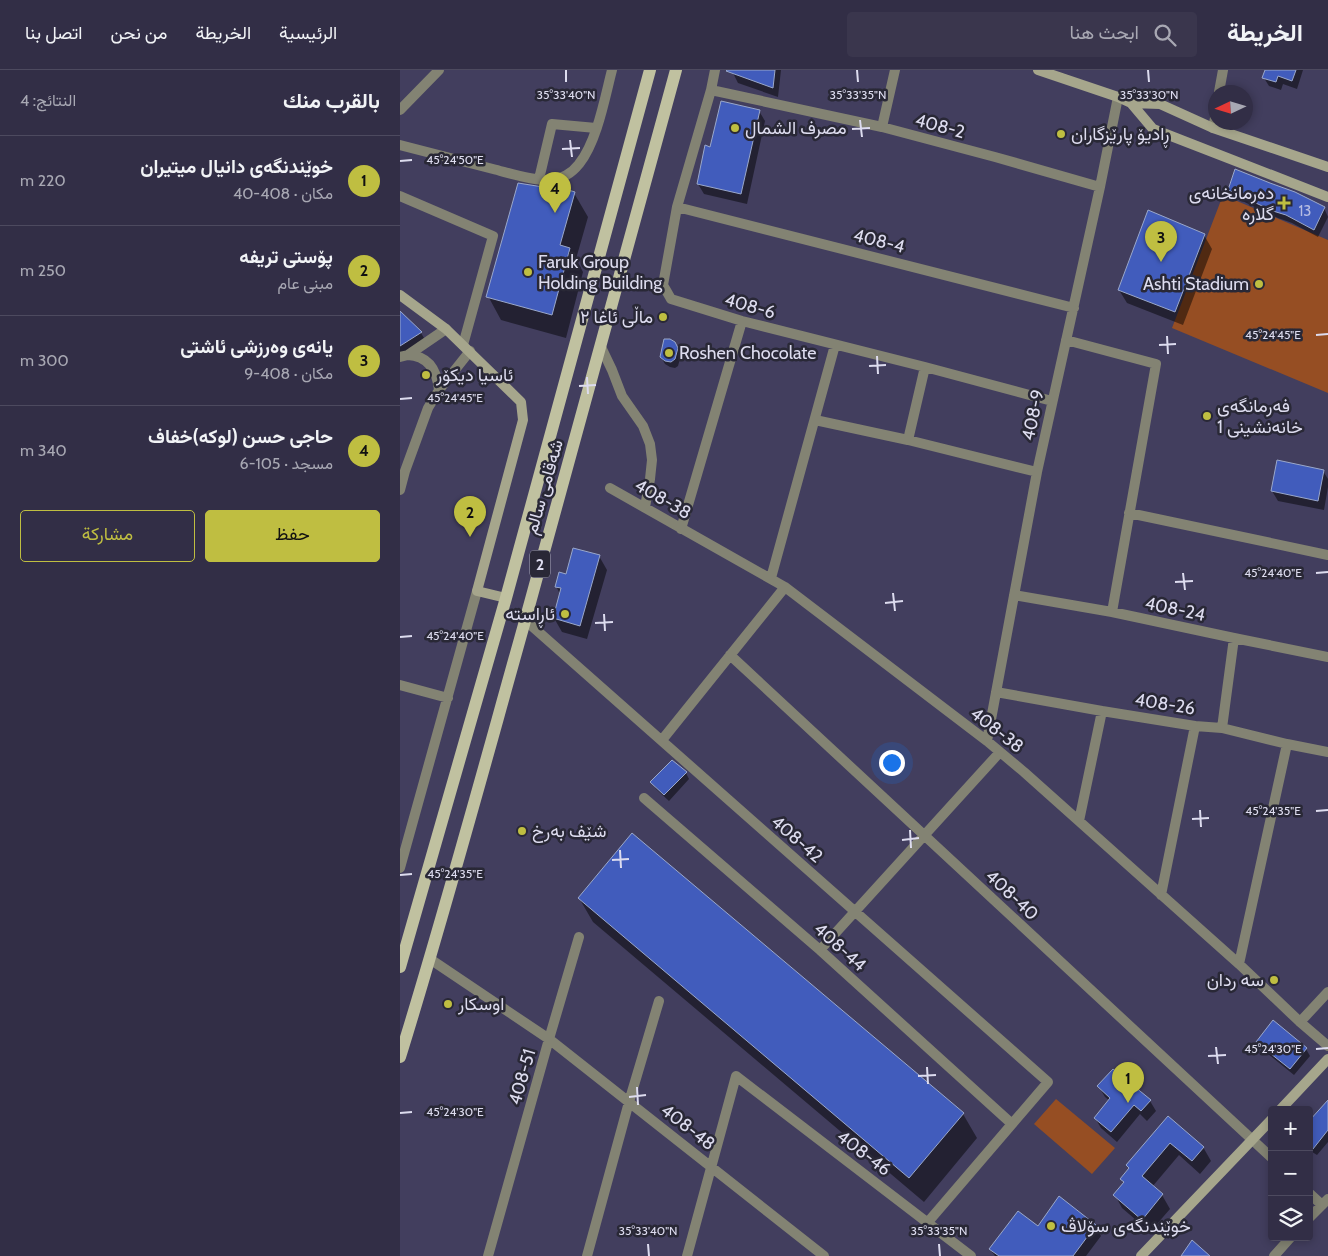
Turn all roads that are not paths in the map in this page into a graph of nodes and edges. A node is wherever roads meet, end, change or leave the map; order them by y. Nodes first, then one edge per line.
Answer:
1 (439, 70) edge
2 (612, 70) edge
3 (649, 70) edge
4 (674, 70) edge
5 (715, 70) edge
6 (895, 70) edge
7 (1038, 70) edge
8 (1223, 70) edge
9 (1220, 85) edge
10 (711, 90) junction
11 (1118, 97) junction
12 (1132, 103) junction
13 (400, 110) edge
14 (1208, 126) edge
15 (596, 128) junction
16 (882, 128) junction
17 (1219, 130) edge
18 (400, 144) edge
19 (1328, 167) edge
20 (539, 179) junction
21 (1100, 188) junction
22 (400, 196) edge
23 (1328, 197) edge
24 (677, 207) junction
25 (400, 295) edge
26 (1074, 308) junction
27 (742, 321) junction
28 (446, 329) junction
29 (1066, 340) junction
30 (835, 345) junction
31 (601, 347) junction
32 (467, 348) junction
33 (404, 356) edge
34 (925, 367) junction
35 (439, 390) junction
36 (1052, 401) junction
37 (815, 420) junction
38 (908, 440) junction
39 (403, 469) edge
40 (1038, 472) junction
41 (610, 488) dead end
42 (400, 490) edge
43 (645, 507) junction
44 (1129, 514) junction
45 (681, 528) junction
46 (1328, 555) edge
47 (771, 578) junction
48 (785, 587) junction
49 (477, 591) junction
50 (1014, 595) junction
51 (506, 598) junction
52 (1112, 612) junction
53 (525, 620) junction
54 (1234, 638) junction
55 (730, 656) junction
56 (1328, 656) edge
57 (400, 685) edge
58 (996, 692) junction
59 (448, 698) junction
60 (1102, 711) junction
61 (1195, 726) junction
62 (1222, 728) junction
63 (662, 740) junction
64 (987, 741) junction
65 (1287, 744) junction
66 (1000, 752) junction
67 (1328, 752) edge
68 (644, 798) dead end
69 (1079, 820) junction
70 (924, 835) junction
71 (400, 868) edge
72 (1162, 895) junction
73 (856, 912) junction
74 (580, 937) dead end
75 (820, 950) junction
76 (430, 959) junction
77 (1240, 964) junction
78 (400, 968) edge
79 (1328, 992) edge
80 (659, 1000) dead end
81 (1300, 1022) junction
82 (549, 1039) junction
83 (1328, 1046) edge
84 (400, 1056) edge
85 (1328, 1059) edge
86 (629, 1102) junction
87 (1284, 1106) edge
88 (1268, 1123) edge
89 (1012, 1124) junction
90 (1252, 1140) junction
91 (1268, 1154) edge
92 (711, 1167) junction
93 (1313, 1195) edge
94 (1325, 1202) edge
95 (1313, 1214) edge
96 (928, 1222) junction
97 (1287, 1241) edge
98 (488, 1256) edge
99 (587, 1256) edge
100 (687, 1256) edge
101 (824, 1256) edge
102 (971, 1256) edge
103 (1141, 1256) edge
104 (1274, 1256) edge

1 - 13 street
2 - 15 street
3 - 51 main road, شەقامی سالم / 2
4 - 31 main road, شەقامی سالم / 2
5 - 10 street, 408-6
6 - 16 street
7 - 11 street
8 - 9 street
10 - 16 street, 408-2
10 - 24 street, 408-6
11 - 12 street
11 - 21 street, 408-9
12 - 14 street
12 - 23 street
15 - 20 street
15 - 20 street
16 - 21 street, 408-2
17 - 19 street
18 - 20 street
21 - 26 street, 408-9
22 - 32 street
24 - 26 street, 408-4
24 - 27 street, 408-6
25 - 28 street
26 - 29 street, 408-9
27 - 30 street, 408-6
27 - 45 street
28 - 32 street
28 - 33 street
29 - 36 street, 408-9
29 - 44 street
30 - 34 street, 408-6
30 - 37 street
31 - 43 street
31 - 53 main road, شەقامی سالم / 2
32 - 35 street
32 - 49 street
33 - 35 street
34 - 36 street, 408-6
34 - 38 street
35 - 39 street
36 - 40 street, 408-9
37 - 38 street
37 - 47 street
38 - 40 street
39 - 42 street
40 - 50 street, 408-9
41 - 43 street, 408-38
43 - 45 street, 408-38
44 - 46 street
44 - 52 street
45 - 47 street, 408-38
47 - 48 street, 408-38
48 - 55 street
48 - 64 street, 408-38
49 - 51 street
49 - 59 street
50 - 52 street, 408-24
50 - 58 street, 408-9
51 - 78 main road, شەقامی سالم / 2
52 - 54 street, 408-24
53 - 63 street, 408-42
53 - 76 main road, شەقامی سالم / 2
54 - 56 street, 408-24
54 - 62 street
55 - 63 street
55 - 70 street, 408-40
57 - 59 street
58 - 60 street, 408-26
58 - 64 street, 408-9
59 - 71 street
60 - 61 street, 408-26
60 - 69 street
61 - 62 street, 408-26
61 - 72 street
62 - 65 street, 408-26
63 - 73 street, 408-42
64 - 66 street, 408-38
65 - 67 street, 408-26
65 - 77 street
66 - 69 street, 408-38
66 - 70 street
68 - 75 street, 408-44
69 - 72 street, 408-38
70 - 73 street
70 - 90 street, 408-40
72 - 77 street, 408-38
73 - 75 street
73 - 89 street, 408-42
74 - 82 street, 408-51
75 - 89 street, 408-44
76 - 82 street, 408-48
76 - 84 main road, شەقامی سالم / 2
77 - 81 street, 408-38
79 - 81 street
80 - 86 street
81 - 83 street, 408-38
82 - 86 street, 408-48
82 - 98 street, 408-51
85 - 87 street
86 - 92 street, 408-48
86 - 99 street
88 - 90 street
89 - 96 street
90 - 91 street, 408-40
90 - 103 street
92 - 96 street, 408-46
92 - 100 street
92 - 101 street, 408-48
93 - 94 street
94 - 95 street
96 - 102 street, 408-46
97 - 104 street

